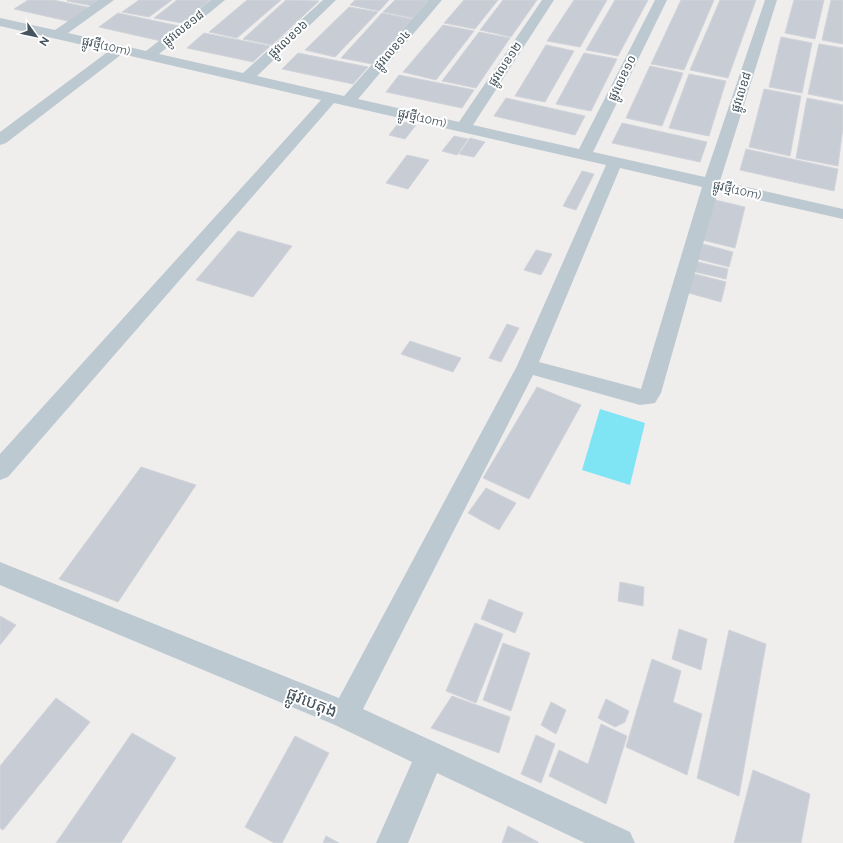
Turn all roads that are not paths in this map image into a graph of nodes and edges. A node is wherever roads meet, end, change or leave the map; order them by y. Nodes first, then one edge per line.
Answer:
1 (108, 0) edge
2 (219, 0) edge
3 (330, 0) edge
4 (436, 0) edge
5 (548, 0) edge
6 (661, 0) edge
7 (771, 0) edge
8 (0, 22) edge
9 (57, 35) junction
10 (120, 49) junction
11 (148, 56) junction
12 (246, 78) junction
13 (339, 99) junction
14 (463, 128) junction
15 (0, 140) edge
16 (584, 155) junction
17 (616, 162) junction
18 (711, 184) junction
19 (843, 214) edge
20 (527, 366) junction
21 (0, 470) edge
22 (0, 573) edge
23 (345, 715) junction
24 (430, 755) junction
25 (392, 843) edge
26 (619, 843) edge

1 - 9 street
2 - 11 street, ផ្លូវលេខ១៨
3 - 12 street, ផ្លូវលេខ១៦
4 - 13 street, ផ្លូវលេខ១៤
5 - 14 street, ផ្លូវលេខ១២
6 - 16 street, ផ្លូវលេខ១០
7 - 18 street, ផ្លូវលេខ៨
8 - 9 street, ផ្លូវថ្មី(10m)
9 - 10 street, ផ្លូវថ្មី(10m)
10 - 11 street, ផ្លូវថ្មី(10m)
10 - 15 street
11 - 12 street, ផ្លូវថ្មី(10m)
12 - 13 street, ផ្លូវថ្មី(10m)
13 - 14 street, ផ្លូវថ្មី(10m)
13 - 21 street, ផ្លូវលេខ១៤
14 - 16 street, ផ្លូវថ្មី(10m)
16 - 17 street, ផ្លូវថ្មី(10m)
17 - 18 street, ផ្លូវថ្មី(10m)
17 - 20 street
18 - 19 street, ផ្លូវថ្មី(10m)
18 - 20 street, ផ្លូវលេខ៨
20 - 23 street
22 - 23 street, ផ្លូវបេតុង
23 - 24 street, ផ្លូវបេតុង
24 - 25 street
24 - 26 street, ផ្លូវបេតុង

